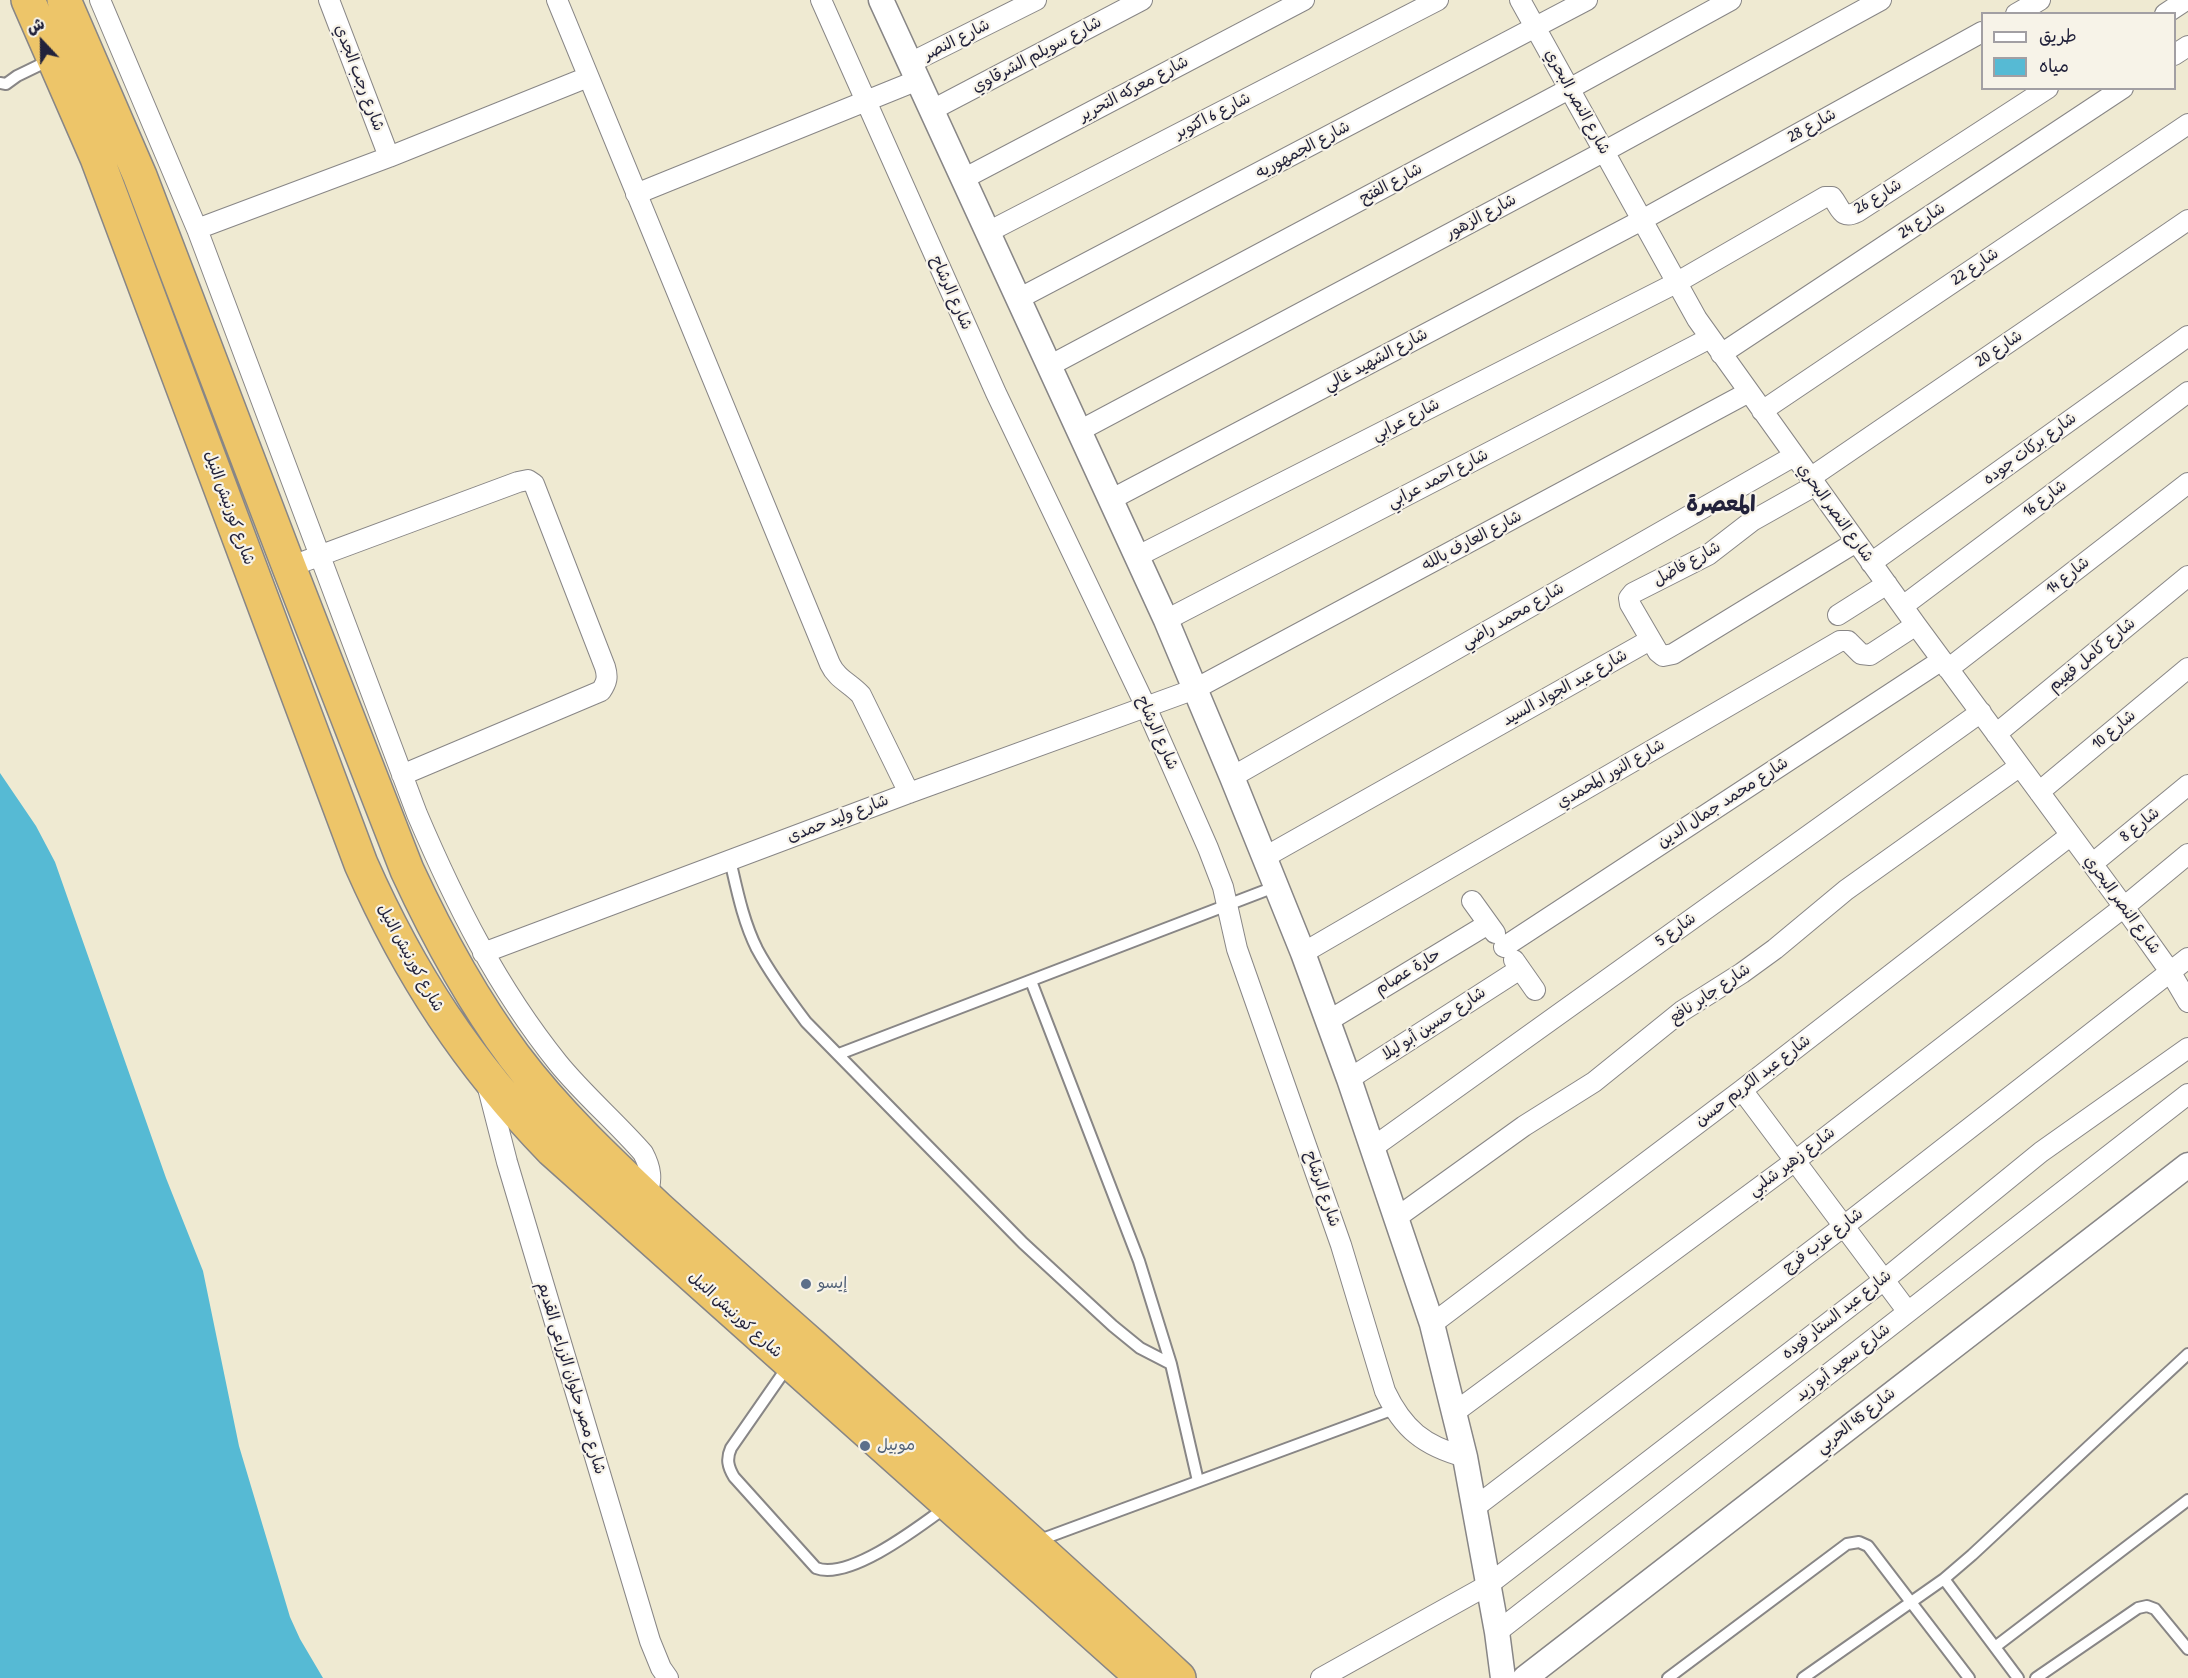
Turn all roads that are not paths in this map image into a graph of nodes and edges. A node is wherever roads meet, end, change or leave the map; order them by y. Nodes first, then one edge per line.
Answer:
1 (28, 0) edge
2 (64, 0) edge
3 (100, 0) edge
4 (329, 0) edge
5 (557, 0) edge
6 (821, 0) edge
7 (881, 0) edge
8 (1036, 0) edge
9 (1142, 0) edge
10 (1304, 0) edge
11 (1438, 0) edge
12 (1520, 0) edge
13 (1587, 0) edge
14 (1731, 0) edge
15 (1881, 0) edge
16 (2040, 0) edge
17 (2186, 0) edge
18 (2019, 12) edge
19 (2168, 12) edge
20 (1535, 28) junction
21 (1981, 33) edge
22 (85, 44) junction
23 (55, 58) junction
24 (914, 71) junction
25 (588, 77) junction
26 (0, 84) edge
27 (1569, 89) junction
28 (2045, 90) edge
29 (2120, 90) edge
30 (866, 102) junction
31 (932, 110) junction
32 (2188, 124) edge
33 (1605, 152) junction
34 (389, 156) junction
35 (963, 178) junction
36 (636, 195) junction
37 (1642, 220) junction
38 (2188, 220) edge
39 (197, 229) junction
40 (988, 232) junction
41 (1676, 283) junction
42 (1018, 299) junction
43 (2188, 336) edge
44 (1715, 346) junction
45 (1049, 366) junction
46 (1749, 392) junction
47 (2188, 392) edge
48 (1762, 411) junction
49 (1079, 431) junction
50 (1794, 456) junction
51 (1813, 482) junction
52 (2188, 483) edge
53 (1110, 500) junction
54 (1856, 542) junction
55 (320, 555) junction
56 (1136, 557) junction
57 (1871, 563) junction
58 (289, 567) junction
59 (2188, 576) edge
60 (1887, 584) junction
61 (1903, 606) junction
62 (1838, 615) dead end
63 (1166, 620) junction
64 (1916, 625) junction
65 (1650, 640) junction
66 (1945, 664) junction
67 (2188, 668) edge
68 (1195, 689) junction
69 (1146, 707) junction
70 (1981, 712) junction
71 (1996, 734) junction
72 (2020, 766) junction
73 (402, 775) junction
74 (1232, 777) junction
75 (2188, 785) edge
76 (2039, 792) junction
77 (909, 793) junction
78 (2071, 835) junction
79 (2188, 854) edge
80 (1265, 857) junction
81 (730, 860) junction
82 (2092, 864) junction
83 (1277, 886) junction
84 (1472, 901) dead end
85 (1228, 905) junction
86 (2124, 907) junction
87 (1488, 924) junction
88 (1504, 947) junction
89 (483, 953) junction
90 (1303, 953) junction
91 (2188, 958) edge
92 (1520, 969) junction
93 (2170, 973) junction
94 (1031, 981) junction
95 (1535, 990) dead end
96 (2188, 1002) edge
97 (1328, 1021) junction
98 (2188, 1048) edge
99 (838, 1054) junction
100 (484, 1074) junction
101 (1349, 1079) junction
102 (1742, 1090) junction
103 (2188, 1094) edge
104 (1372, 1148) junction
105 (1795, 1161) junction
106 (2188, 1165) edge
107 (646, 1196) junction
108 (1396, 1218) junction
109 (1844, 1226) junction
110 (1884, 1280) junction
111 (1908, 1312) junction
112 (1432, 1324) junction
113 (2188, 1354) edge
114 (789, 1363) junction
115 (1171, 1364) junction
116 (1394, 1409) junction
117 (1455, 1412) junction
118 (1465, 1457) junction
119 (1198, 1481) junction
120 (958, 1495) junction
121 (2188, 1500) edge
122 (1474, 1508) junction
123 (1031, 1543) junction
124 (1944, 1579) junction
125 (1488, 1585) junction
126 (1911, 1601) junction
127 (1497, 1632) junction
128 (1995, 1647) junction
129 (2188, 1649) edge
130 (668, 1678) edge
131 (1143, 1678) edge
132 (1179, 1678) edge
133 (1321, 1678) edge
134 (1503, 1678) edge
135 (1525, 1678) edge
136 (1668, 1678) edge
137 (1803, 1678) edge
138 (1969, 1678) edge
139 (2018, 1678) edge
140 (2036, 1678) edge

1 - 23 highway, شارع كورنيش النيل
2 - 22 highway, شارع كورنيش النيل
3 - 39 street
4 - 34 street, شارع رجب الجدي
5 - 25 street
6 - 30 street, شارع الرشاح
7 - 24 street
8 - 24 street, شارع النصر
9 - 31 street, شارع سويلم الشرقاوي
10 - 35 street, شارع معركه التحرير
11 - 40 street, شارع 6 اكتوبر
12 - 20 street, شارع النصر البحري
13 - 20 street, شارع الجمهوريه
14 - 27 street, شارع الفتح
15 - 33 street, شارع الزهور
16 - 18 street
17 - 19 street
20 - 27 street, شارع النصر البحري
20 - 42 street, شارع الجمهوريه
21 - 37 street, شارع 28
22 - 23 highway
22 - 58 highway, شارع كورنيش النيل
23 - 26 lane
23 - 100 highway, شارع كورنيش النيل
24 - 30 street, شارع النصر
24 - 31 street
25 - 34 street
25 - 36 street
27 - 33 street, شارع النصر البحري
27 - 45 street, شارع الفتح
28 - 41 street, شارع 26
29 - 44 street, شارع 24
30 - 36 street, شارع النصر
30 - 69 street, شارع الرشاح
31 - 35 street
32 - 48 street, شارع 22
33 - 37 street, شارع النصر البحري
33 - 49 street, شارع الزهور
34 - 39 street
35 - 40 street
36 - 77 street
37 - 41 street, شارع النصر البحري
37 - 53 street, شارع الشهيد غالي
38 - 51 street, شارع 20
39 - 55 street
40 - 42 street
41 - 44 street, شارع النصر البحري
41 - 56 street, شارع عرابي
42 - 45 street
43 - 57 street, شارع بركات جوده
44 - 46 street, شارع النصر البحري
44 - 63 street, شارع احمد عرابي
45 - 49 street
46 - 48 street, شارع النصر البحري
46 - 68 street, شارع العارف بالله
47 - 61 street, شارع 16
48 - 50 street, شارع النصر البحري
49 - 53 street
50 - 51 street, شارع النصر البحري
50 - 74 street, شارع محمد راضي
51 - 54 street, شارع النصر البحري
51 - 65 street, شارع فاضل
52 - 66 street, شارع 14
53 - 56 street
54 - 57 street, شارع النصر البحري
54 - 65 street
55 - 58 street
55 - 73 street
55 - 73 street
56 - 63 street
57 - 60 street, شارع النصر البحري
58 - 107 highway, شارع كورنيش النيل
59 - 71 street, شارع كامل فهيم
60 - 61 street, شارع النصر البحري
60 - 62 street
61 - 64 street, شارع النصر البحري
63 - 68 street
64 - 66 street, شارع النصر البحري
64 - 90 street, شارع النور المحمدي
65 - 80 street, شارع عبد الجواد السيد
66 - 70 street, شارع النصر البحري
66 - 88 street, شارع محمد جمال الدين
67 - 76 street, شارع 10
68 - 69 street, شارع وليد حمدى
68 - 74 street
69 - 77 street, شارع وليد حمدى
69 - 85 street, شارع الرشاح
70 - 71 street, شارع النصر البحري
70 - 104 street, شارع 5
71 - 72 street, شارع النصر البحري
72 - 76 street, شارع النصر البحري
72 - 108 street, شارع جابر نافع
73 - 89 street
74 - 80 street
75 - 82 street, شارع 8
76 - 78 street, شارع النصر البحري
77 - 81 street, شارع وليد حمدى
78 - 82 street, شارع النصر البحري
78 - 102 street, شارع عبد الكريم حسن
79 - 86 street, شارع زهير شلبي
80 - 83 street
81 - 89 street, شارع وليد حمدى
81 - 99 lane
82 - 86 street, شارع النصر البحري
83 - 85 lane
83 - 90 street
84 - 87 street
85 - 94 lane
85 - 116 street, شارع الرشاح
86 - 93 street, شارع النصر البحري
86 - 105 street, شارع زهير شلبي
87 - 88 street
87 - 97 street, حارة عصام
88 - 92 street
89 - 107 street
90 - 97 street
91 - 93 street, شارع عزب فرج
92 - 95 street
92 - 101 street, شارع حسين أبو ليلا
93 - 96 street, شارع النصر البحري
93 - 109 street, شارع عزب فرج
94 - 99 lane
94 - 115 lane
97 - 101 street
98 - 110 street, شارع عبد الستار فوده
99 - 115 lane
100 - 114 highway, شارع كورنيش النيل
100 - 130 street, شارع مصر حلوان الزراعى القديم
101 - 104 street
102 - 105 street
102 - 112 street, شارع عبد الكريم حسن
103 - 111 street, شارع سعيد أبو زيد
104 - 108 street
105 - 109 street
105 - 117 street, شارع زهير شلبي
106 - 135 street, شارع 45 الحربي
107 - 120 highway, شارع كورنيش النيل
108 - 112 street
109 - 110 street
109 - 122 street, شارع عزب فرج
110 - 111 street
110 - 125 street, شارع عبد الستار فوده
111 - 127 street, شارع سعيد أبو زيد
112 - 117 street
113 - 124 lane
114 - 120 highway, شارع كورنيش النيل
114 - 120 lane
115 - 119 lane
116 - 118 street, شارع الرشاح
116 - 119 lane
117 - 118 street
118 - 122 street
119 - 123 lane
120 - 123 highway, شارع كورنيش النيل
120 - 131 highway, شارع كورنيش النيل
121 - 128 lane
122 - 125 street
123 - 132 highway, شارع كورنيش النيل
124 - 126 lane
124 - 128 lane
125 - 127 street
125 - 133 street, شارع عبد الستار فوده
126 - 136 lane
126 - 137 lane
126 - 138 lane
127 - 134 street
128 - 139 lane
129 - 140 lane

